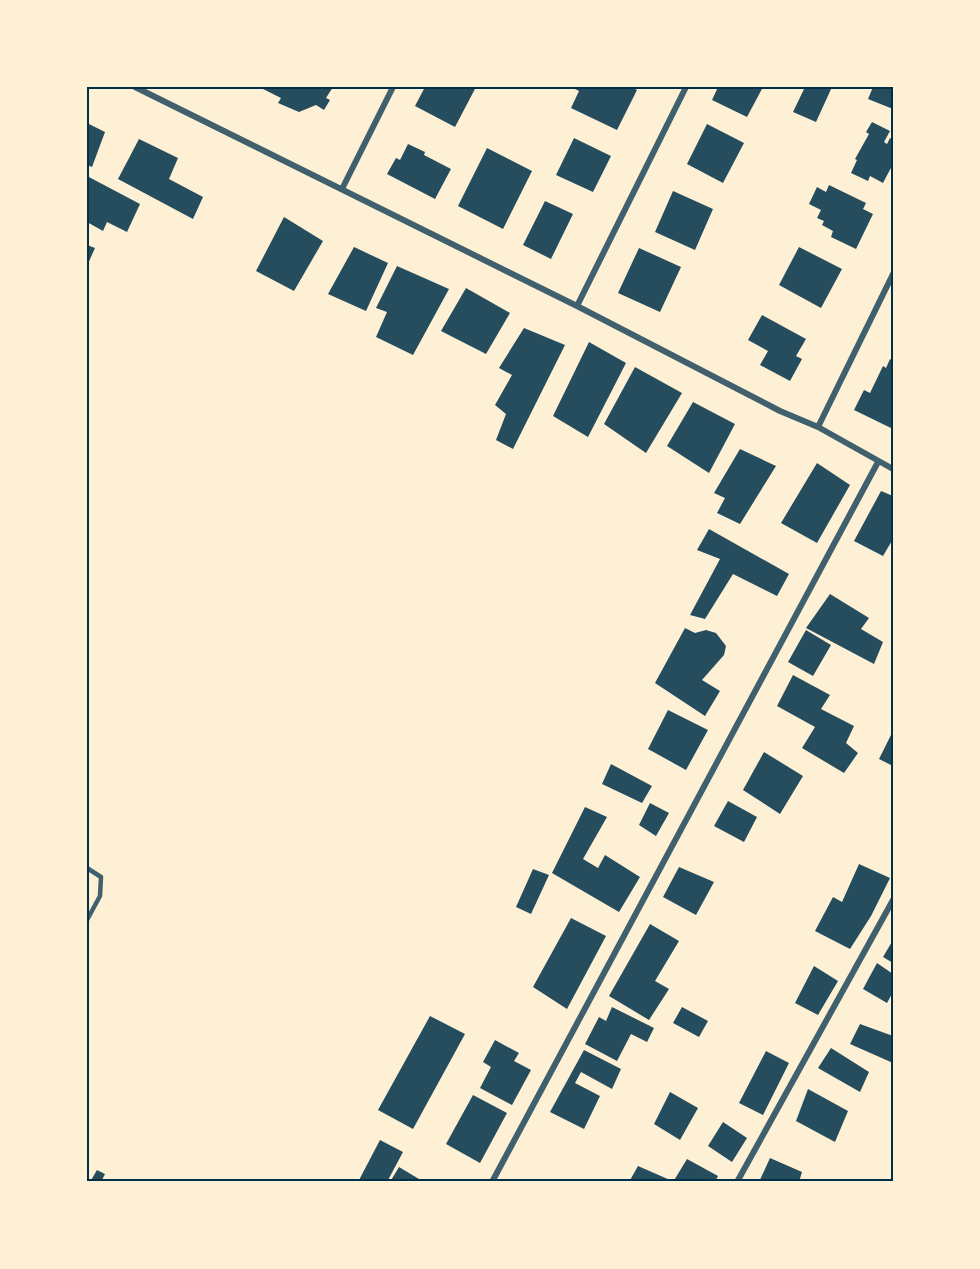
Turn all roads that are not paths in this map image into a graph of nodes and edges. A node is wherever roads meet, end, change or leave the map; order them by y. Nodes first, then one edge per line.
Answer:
1 (135, 87) edge
2 (393, 87) edge
3 (686, 87) edge
4 (342, 189) junction
5 (893, 274) edge
6 (577, 306) junction
7 (818, 427) junction
8 (878, 462) junction
9 (893, 469) edge
10 (87, 868) edge
11 (893, 900) edge
12 (87, 920) edge
13 (492, 1182) edge
14 (737, 1182) edge

1 - 4 street
2 - 4 street
3 - 6 street
4 - 6 street
5 - 7 street
6 - 7 street
7 - 8 street
8 - 9 street
8 - 13 street
10 - 12 lane
11 - 14 street

